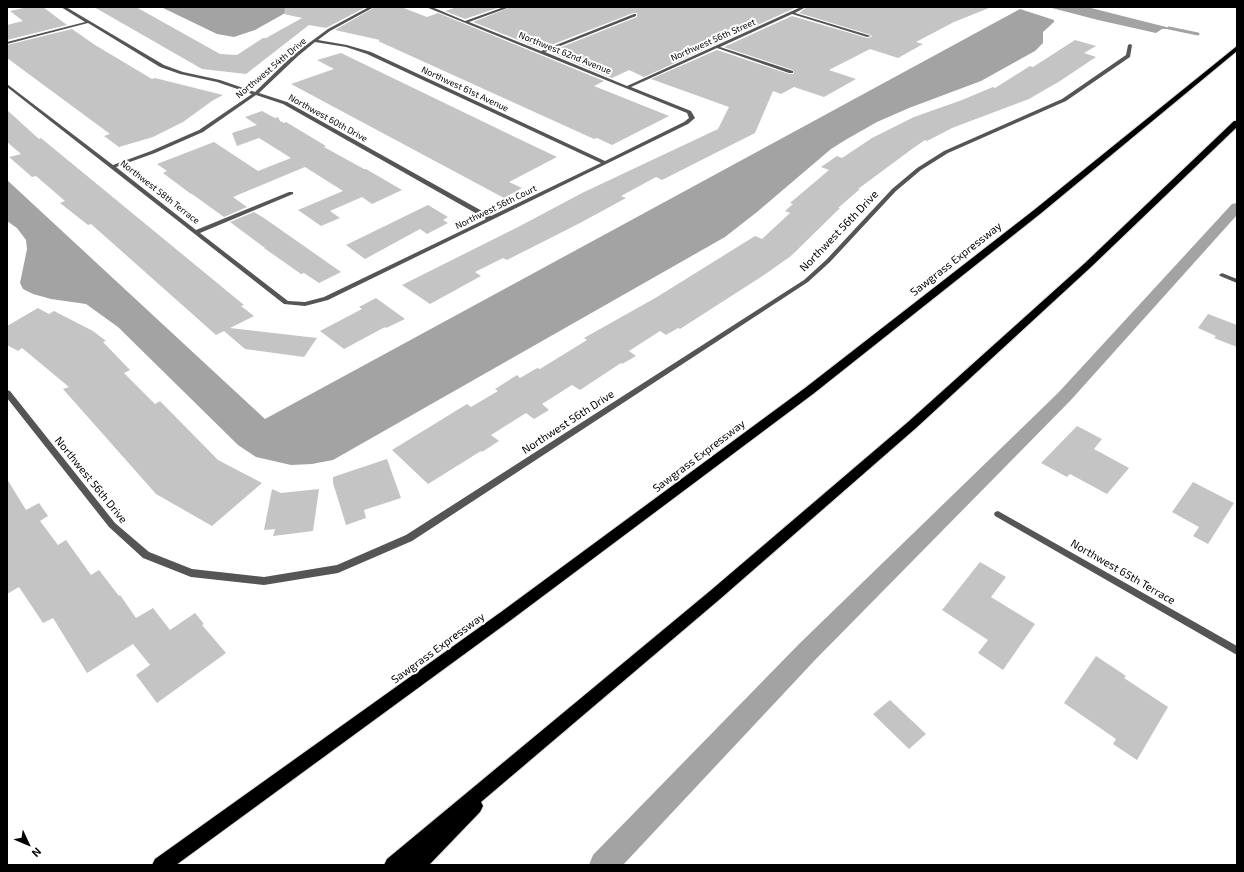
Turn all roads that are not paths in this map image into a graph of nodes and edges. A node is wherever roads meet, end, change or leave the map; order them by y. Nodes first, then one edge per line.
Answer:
1 (63, 7) edge
2 (372, 7) edge
3 (428, 7) edge
4 (508, 7) edge
5 (804, 7) edge
6 (792, 12) junction
7 (635, 16) dead end
8 (88, 22) junction
9 (465, 22) junction
10 (869, 36) dead end
11 (314, 41) junction
12 (7, 43) edge
13 (1130, 46) dead end
14 (717, 47) junction
15 (1237, 48) edge
16 (542, 52) junction
17 (791, 72) dead end
18 (7, 85) edge
19 (628, 87) junction
20 (256, 93) junction
21 (692, 118) joint
22 (1237, 124) edge
23 (605, 163) junction
24 (112, 167) junction
25 (291, 193) dead end
26 (492, 219) junction
27 (196, 232) junction
28 (1222, 275) dead end
29 (1237, 280) edge
30 (305, 304) joint
31 (7, 393) edge
32 (998, 514) dead end
33 (1237, 651) edge
34 (528, 753) junction
35 (161, 865) edge
36 (393, 865) edge
37 (416, 865) edge

1 - 8 street, Northwest 60th Drive
2 - 11 street, Northwest 54th Drive
3 - 9 street, Northwest 62nd Avenue
4 - 9 street
5 - 6 street, Northwest 56th Street
6 - 10 street
6 - 14 street, Northwest 56th Street
7 - 16 street
8 - 12 street
8 - 20 street, Northwest 60th Drive
9 - 16 street, Northwest 62nd Avenue
11 - 20 street, Northwest 54th Drive
11 - 23 street, Northwest 61st Avenue
13 - 31 street, Northwest 56th Drive
14 - 17 street
14 - 19 street, Northwest 56th Street
15 - 35 highway, Sawgrass Expressway
16 - 19 street, Northwest 62nd Avenue
18 - 24 street, Northwest 58th Terrace
19 - 21 street, Northwest 62nd Avenue
20 - 24 street, Northwest 54th Drive
20 - 26 street, Northwest 60th Drive
21 - 23 street, Northwest 56th Court
22 - 34 highway
23 - 26 street, Northwest 56th Court
24 - 27 street, Northwest 58th Terrace
25 - 27 street
26 - 30 street, Northwest 56th Court
27 - 30 street, Northwest 58th Terrace
28 - 29 street
32 - 33 street, Northwest 65th Terrace
34 - 36 highway
34 - 37 highway

